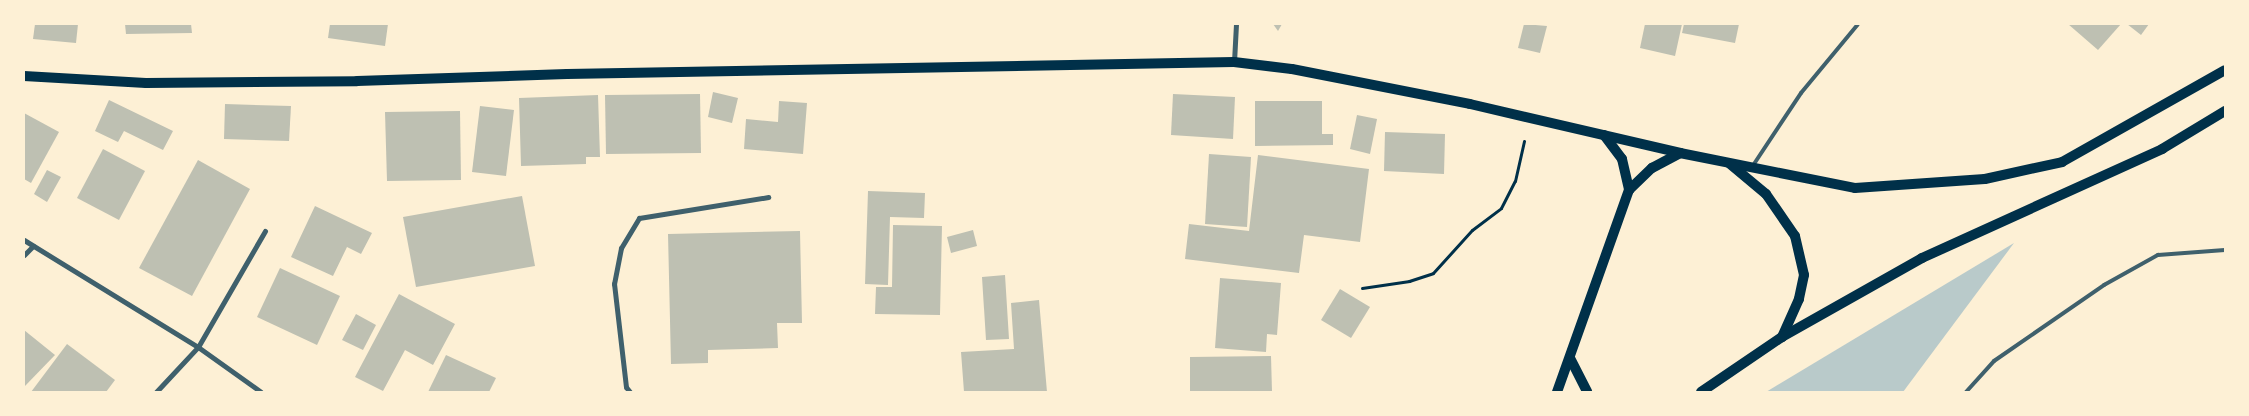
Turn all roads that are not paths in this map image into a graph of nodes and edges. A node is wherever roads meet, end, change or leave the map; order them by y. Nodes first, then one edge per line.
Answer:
1 (1236, 24) edge
2 (1858, 24) edge
3 (1234, 62) junction
4 (2225, 70) edge
5 (24, 76) edge
6 (2225, 111) edge
7 (1604, 134) junction
8 (1680, 153) junction
9 (1729, 162) junction
10 (1752, 167) junction
11 (1629, 190) junction
12 (768, 197) dead end
13 (265, 232) dead end
14 (24, 240) edge
15 (33, 246) junction
16 (2225, 250) edge
17 (24, 256) edge
18 (1782, 337) junction
19 (198, 347) junction
20 (1570, 358) junction
21 (156, 392) edge
22 (262, 392) edge
23 (630, 392) edge
24 (1557, 392) edge
25 (1587, 392) edge
26 (1701, 392) edge
27 (1966, 392) edge

1 - 3 street
2 - 10 lane
3 - 5 main road
3 - 7 main road
4 - 10 main road
6 - 18 main road
7 - 8 main road
7 - 11 main road
8 - 9 main road
8 - 11 main road
9 - 10 main road
9 - 18 main road
11 - 20 main road
12 - 23 street
13 - 19 street
14 - 15 street
15 - 17 street
15 - 19 street
16 - 27 lane
18 - 26 main road
19 - 21 street
19 - 22 street
20 - 24 main road
20 - 25 main road

